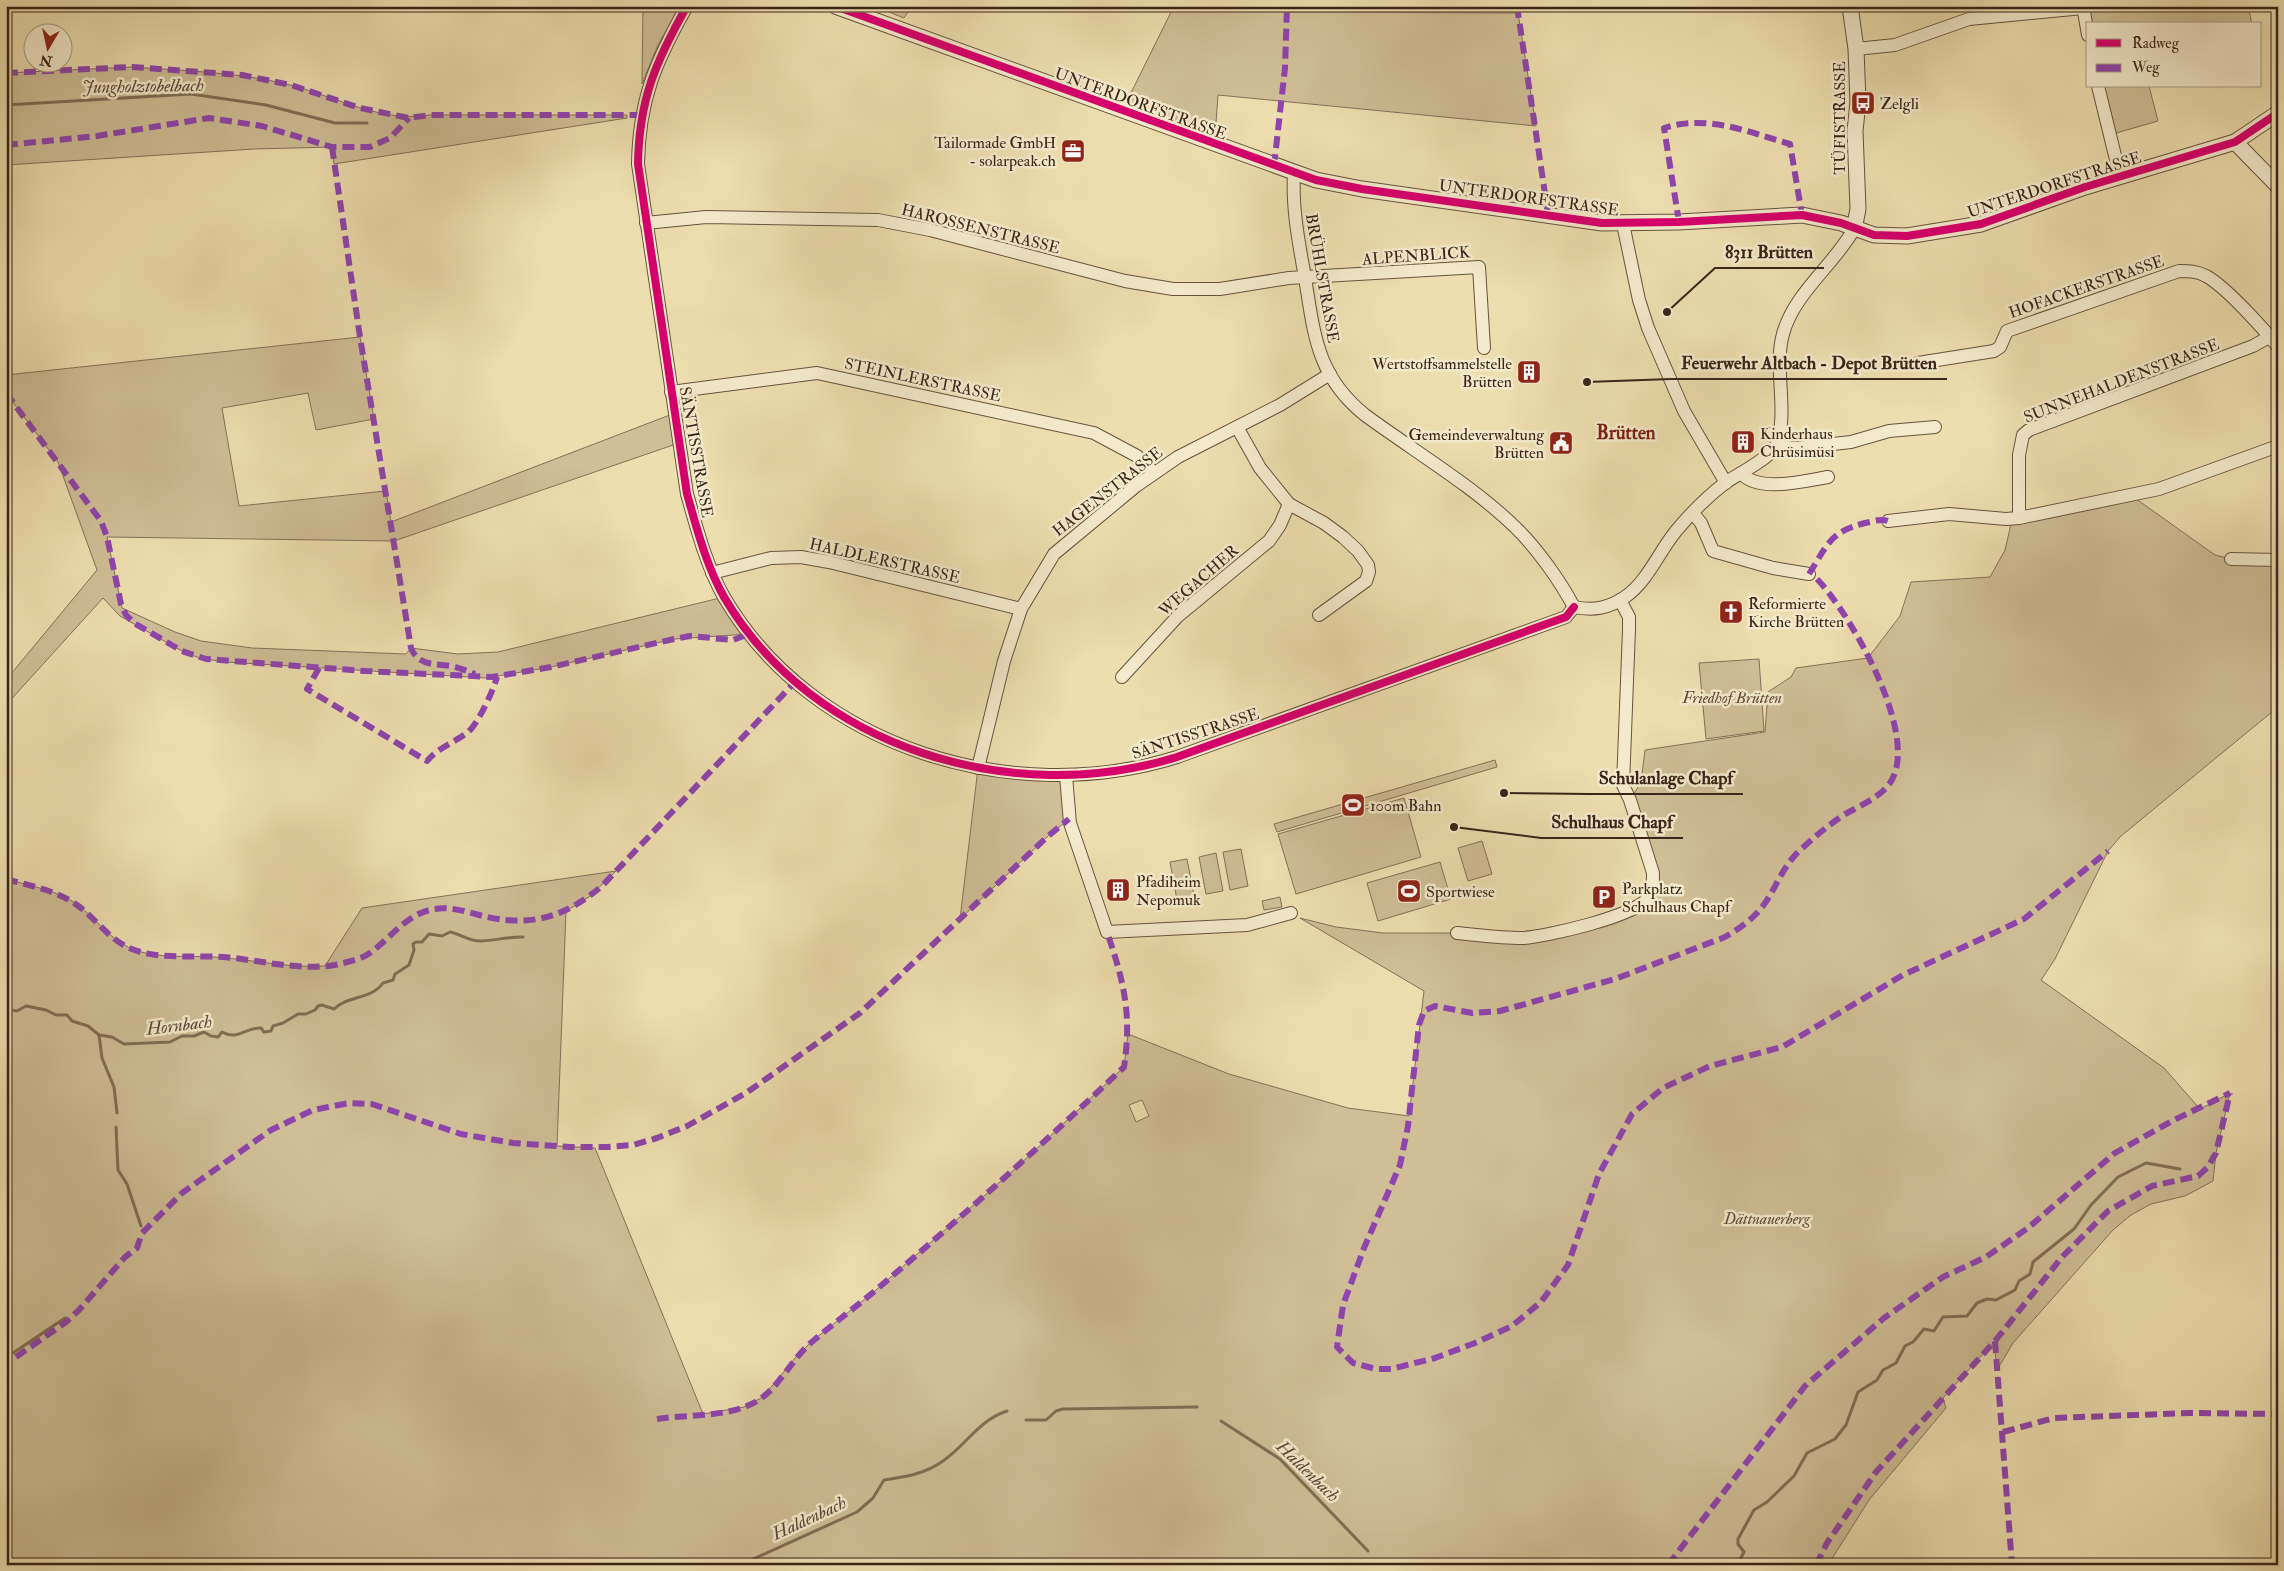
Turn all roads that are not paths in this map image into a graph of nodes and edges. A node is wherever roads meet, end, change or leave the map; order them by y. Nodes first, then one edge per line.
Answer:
1 (687, 6) edge
2 (835, 6) edge
3 (1850, 6) edge
4 (2083, 7) edge
5 (2086, 24) edge
6 (1856, 49) junction
7 (2098, 88) edge
8 (2278, 113) edge
9 (2234, 142) junction
10 (1294, 173) junction
11 (2120, 176) junction
12 (2278, 186) edge
13 (646, 223) junction
14 (1623, 224) junction
15 (1854, 228) junction
16 (1305, 278) junction
17 (2275, 339) edge
18 (1484, 348) dead end
19 (1918, 364) dead end
20 (1330, 374) junction
21 (671, 392) junction
22 (1237, 427) junction
23 (1935, 427) dead end
24 (1776, 446) junction
25 (2278, 446) edge
26 (1154, 473) junction
27 (1741, 473) junction
28 (1828, 477) dead end
29 (1726, 483) junction
30 (1289, 504) junction
31 (1693, 513) junction
32 (2015, 518) junction
33 (1888, 521) dead end
34 (2231, 559) dead end
35 (2278, 560) edge
36 (712, 573) junction
37 (1809, 574) dead end
38 (1620, 600) junction
39 (1574, 607) junction
40 (1020, 609) junction
41 (1319, 615) dead end
42 (1122, 677) dead end
43 (978, 768) junction
44 (1066, 776) junction
45 (1291, 913) dead end
46 (1457, 933) dead end

1 - 13 street, SÄNTISSTRASSE
2 - 10 street, UNTERDORFSTRASSE
3 - 6 street, TÜFISTRASSE
4 - 5 street
4 - 6 street
6 - 15 street, TÜFISTRASSE
7 - 11 street
8 - 9 street, UNTERDORFSTRASSE
9 - 11 street, UNTERDORFSTRASSE
9 - 12 street
10 - 14 street, UNTERDORFSTRASSE
10 - 16 street, BRÜHLSTRASSE
11 - 15 street, UNTERDORFSTRASSE
13 - 16 street, HAROSSENSTRASSE
13 - 21 street, SÄNTISSTRASSE
14 - 15 street, UNTERDORFSTRASSE
14 - 29 street
15 - 24 street
16 - 18 street, ALPENBLICK
16 - 20 street, BRÜHLSTRASSE
17 - 19 street, HOFACKERSTRASSE
17 - 32 street, SUNNEHALDENSTRASSE
20 - 22 street, HAGENSTRASSE
20 - 39 street, BRÜHLSTRASSE
21 - 26 street, STEINLERSTRASSE
21 - 36 street, SÄNTISSTRASSE
22 - 26 street, HAGENSTRASSE
22 - 30 street
23 - 24 street
24 - 27 street
25 - 32 street
26 - 40 street, HAGENSTRASSE
27 - 28 street
27 - 29 street
29 - 31 street
30 - 41 street
30 - 42 street, WEGACHER
31 - 37 street
31 - 38 street
32 - 33 street
34 - 35 street
36 - 40 street, HALDLERSTRASSE
36 - 43 street, SÄNTISSTRASSE
38 - 39 street
38 - 46 street
39 - 44 street, SÄNTISSTRASSE
40 - 43 street, HAGENSTRASSE
43 - 44 street, SÄNTISSTRASSE
44 - 45 street

